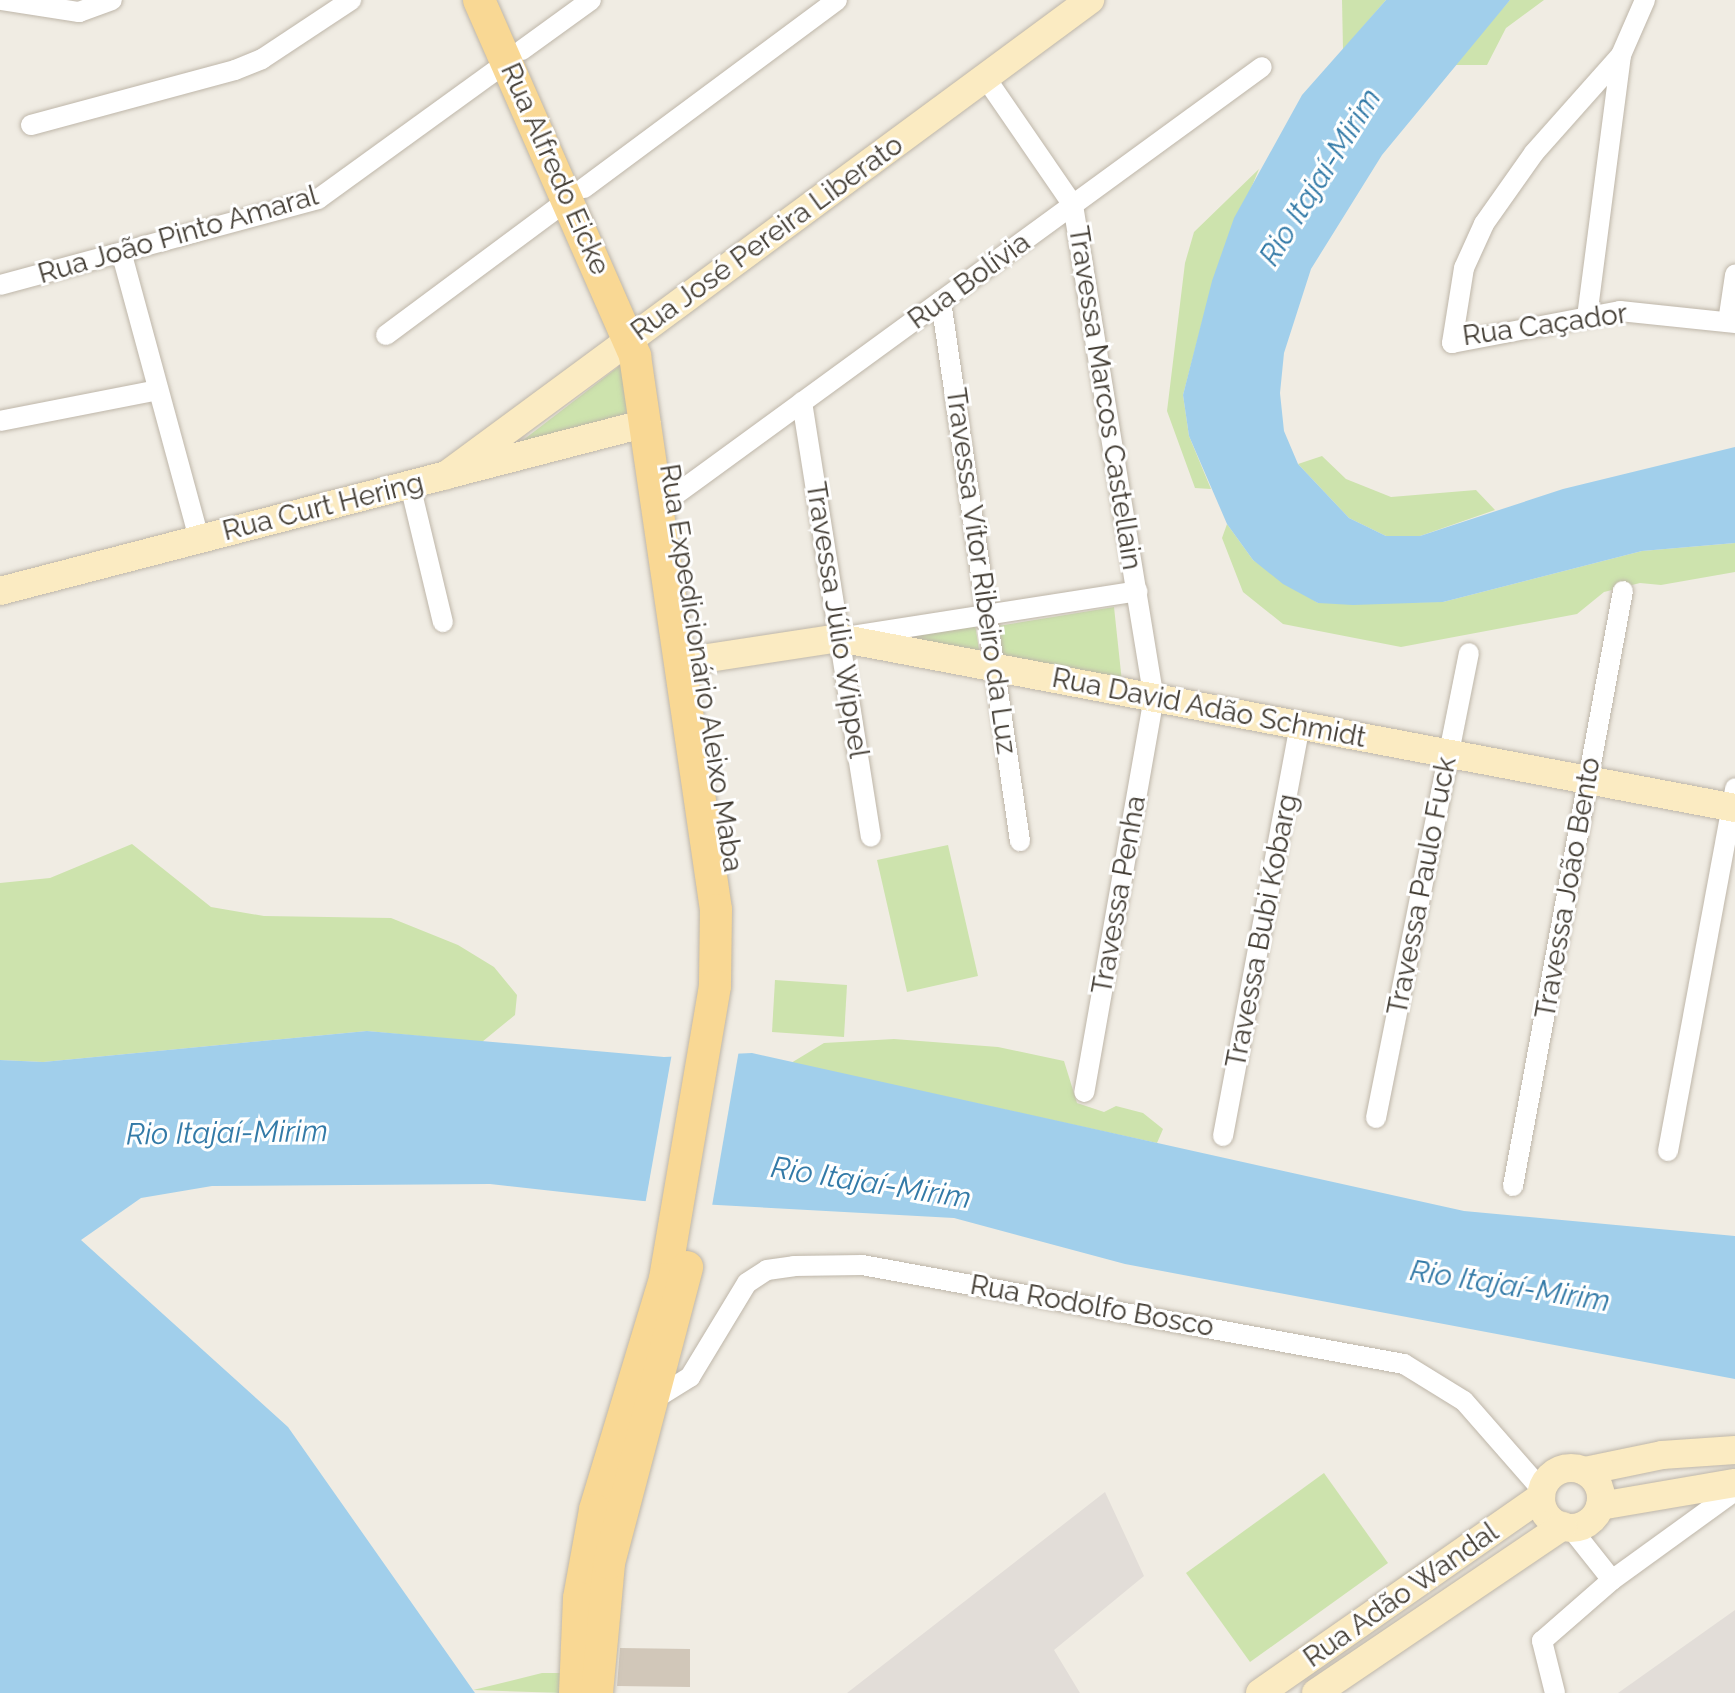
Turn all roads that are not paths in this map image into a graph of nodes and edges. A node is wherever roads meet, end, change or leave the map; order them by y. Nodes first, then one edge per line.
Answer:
1 (2, 0) edge
2 (112, 0) edge
3 (351, 0) edge
4 (479, 0) edge
5 (500, 0) edge
6 (591, 0) edge
7 (837, 0) edge
8 (1090, 0) edge
9 (1645, 0) edge
10 (1621, 55) junction
11 (514, 56) junction
12 (1262, 67) dead end
13 (985, 77) junction
14 (31, 125) dead end
15 (577, 194) junction
16 (1073, 205) junction
17 (122, 255) junction
18 (1735, 275) edge
19 (0, 285) edge
20 (941, 301) junction
21 (1587, 317) junction
22 (1732, 323) edge
23 (638, 333) junction
24 (386, 335) dead end
25 (158, 390) junction
26 (802, 402) junction
27 (0, 421) edge
28 (647, 423) junction
29 (445, 476) junction
30 (410, 485) junction
31 (675, 495) junction
32 (199, 539) junction
33 (0, 591) edge
34 (1137, 591) junction
35 (1623, 591) dead end
36 (987, 614) junction
37 (443, 622) dead end
38 (839, 638) junction
39 (1469, 653) dead end
40 (691, 661) junction
41 (995, 668) junction
42 (1154, 697) junction
43 (1300, 725) junction
44 (1449, 754) junction
45 (1588, 780) junction
46 (1734, 801) edge
47 (871, 837) dead end
48 (1020, 841) dead end
49 (1084, 1092) dead end
50 (1376, 1118) dead end
51 (1223, 1136) dead end
52 (1668, 1151) dead end
53 (1513, 1186) dead end
54 (675, 1280) junction
55 (653, 1400) junction
56 (1735, 1450) edge
57 (1585, 1471) junction
58 (1735, 1483) edge
59 (1735, 1491) edge
60 (1542, 1494) junction
61 (1600, 1506) junction
62 (606, 1519) junction
63 (1566, 1527) junction
64 (1612, 1580) junction
65 (575, 1693) edge
66 (597, 1693) edge
67 (1260, 1693) edge
68 (1316, 1693) edge
69 (1555, 1693) edge

1 - 2 street
3 - 14 street
4 - 11 main road, Rua Alfredo Eicke
5 - 11 main road, Rua Alfredo Eicke
6 - 11 street, Rua João Pinto Amaral
7 - 15 street
8 - 13 main road, Rua José Pereira Liberato
9 - 10 street
10 - 21 street
10 - 21 street, Rua Caçador
11 - 15 main road, Rua Alfredo Eicke
11 - 17 street, Rua João Pinto Amaral
12 - 16 street, Rua Bolívia
13 - 16 street, Travessa Marcos Castellain
13 - 23 main road, Rua José Pereira Liberato
15 - 23 main road, Rua Alfredo Eicke
15 - 24 street
16 - 20 street, Rua Bolívia
16 - 34 street, Travessa Marcos Castellain
17 - 19 street, Rua João Pinto Amaral
17 - 25 street
18 - 22 street
20 - 26 street, Rua Bolívia
20 - 36 street, Travessa Vítor Ribeiro da Luz
21 - 22 street, Rua Caçador
23 - 28 main road, Rua Expedicionário Aleixo Maba
23 - 29 main road, Rua José Pereira Liberato
23 - 31 main road, Rua Expedicionário Aleixo Maba
25 - 27 street
25 - 32 street
26 - 31 street, Rua Bolívia
26 - 38 street, Travessa Júlio Wippel
28 - 29 main road, Rua Curt Hering
28 - 40 main road, Rua Expedicionário Aleixo Maba
29 - 30 main road, Rua Curt Hering
30 - 32 main road, Rua Curt Hering
30 - 37 street
31 - 40 main road, Rua Expedicionário Aleixo Maba
32 - 33 main road, Rua Curt Hering
34 - 36 street
34 - 42 street, Travessa Marcos Castellain
35 - 45 street, Travessa João Bento
36 - 38 street
36 - 41 street, Travessa Vítor Ribeiro da Luz
38 - 40 main road, Rua David Adão Schmidt
38 - 41 main road, Rua David Adão Schmidt
38 - 47 street, Travessa Júlio Wippel
39 - 44 street, Travessa Paulo Fuck
40 - 54 main road, Rua Expedicionário Aleixo Maba
41 - 42 main road, Rua David Adão Schmidt
41 - 48 street, Travessa Vítor Ribeiro da Luz
42 - 43 main road, Rua David Adão Schmidt
42 - 49 street, Travessa Penha
43 - 44 main road, Rua David Adão Schmidt
43 - 51 street, Travessa Bubi Kobarg
44 - 45 main road, Rua David Adão Schmidt
44 - 50 street, Travessa Paulo Fuck
45 - 46 main road, Rua David Adão Schmidt
45 - 53 street, Travessa João Bento
46 - 52 street
54 - 55 main road
54 - 62 main road
55 - 60 street, Rua Rodolfo Bosco
55 - 62 main road
56 - 57 main road
57 - 60 main road
57 - 61 main road
58 - 61 main road
59 - 64 street
60 - 63 main road
60 - 67 main road, Rua Adão Wandal
61 - 63 main road
62 - 65 main road
62 - 66 main road
63 - 64 street
63 - 68 main road, Rua Adão Wandal
64 - 69 street

